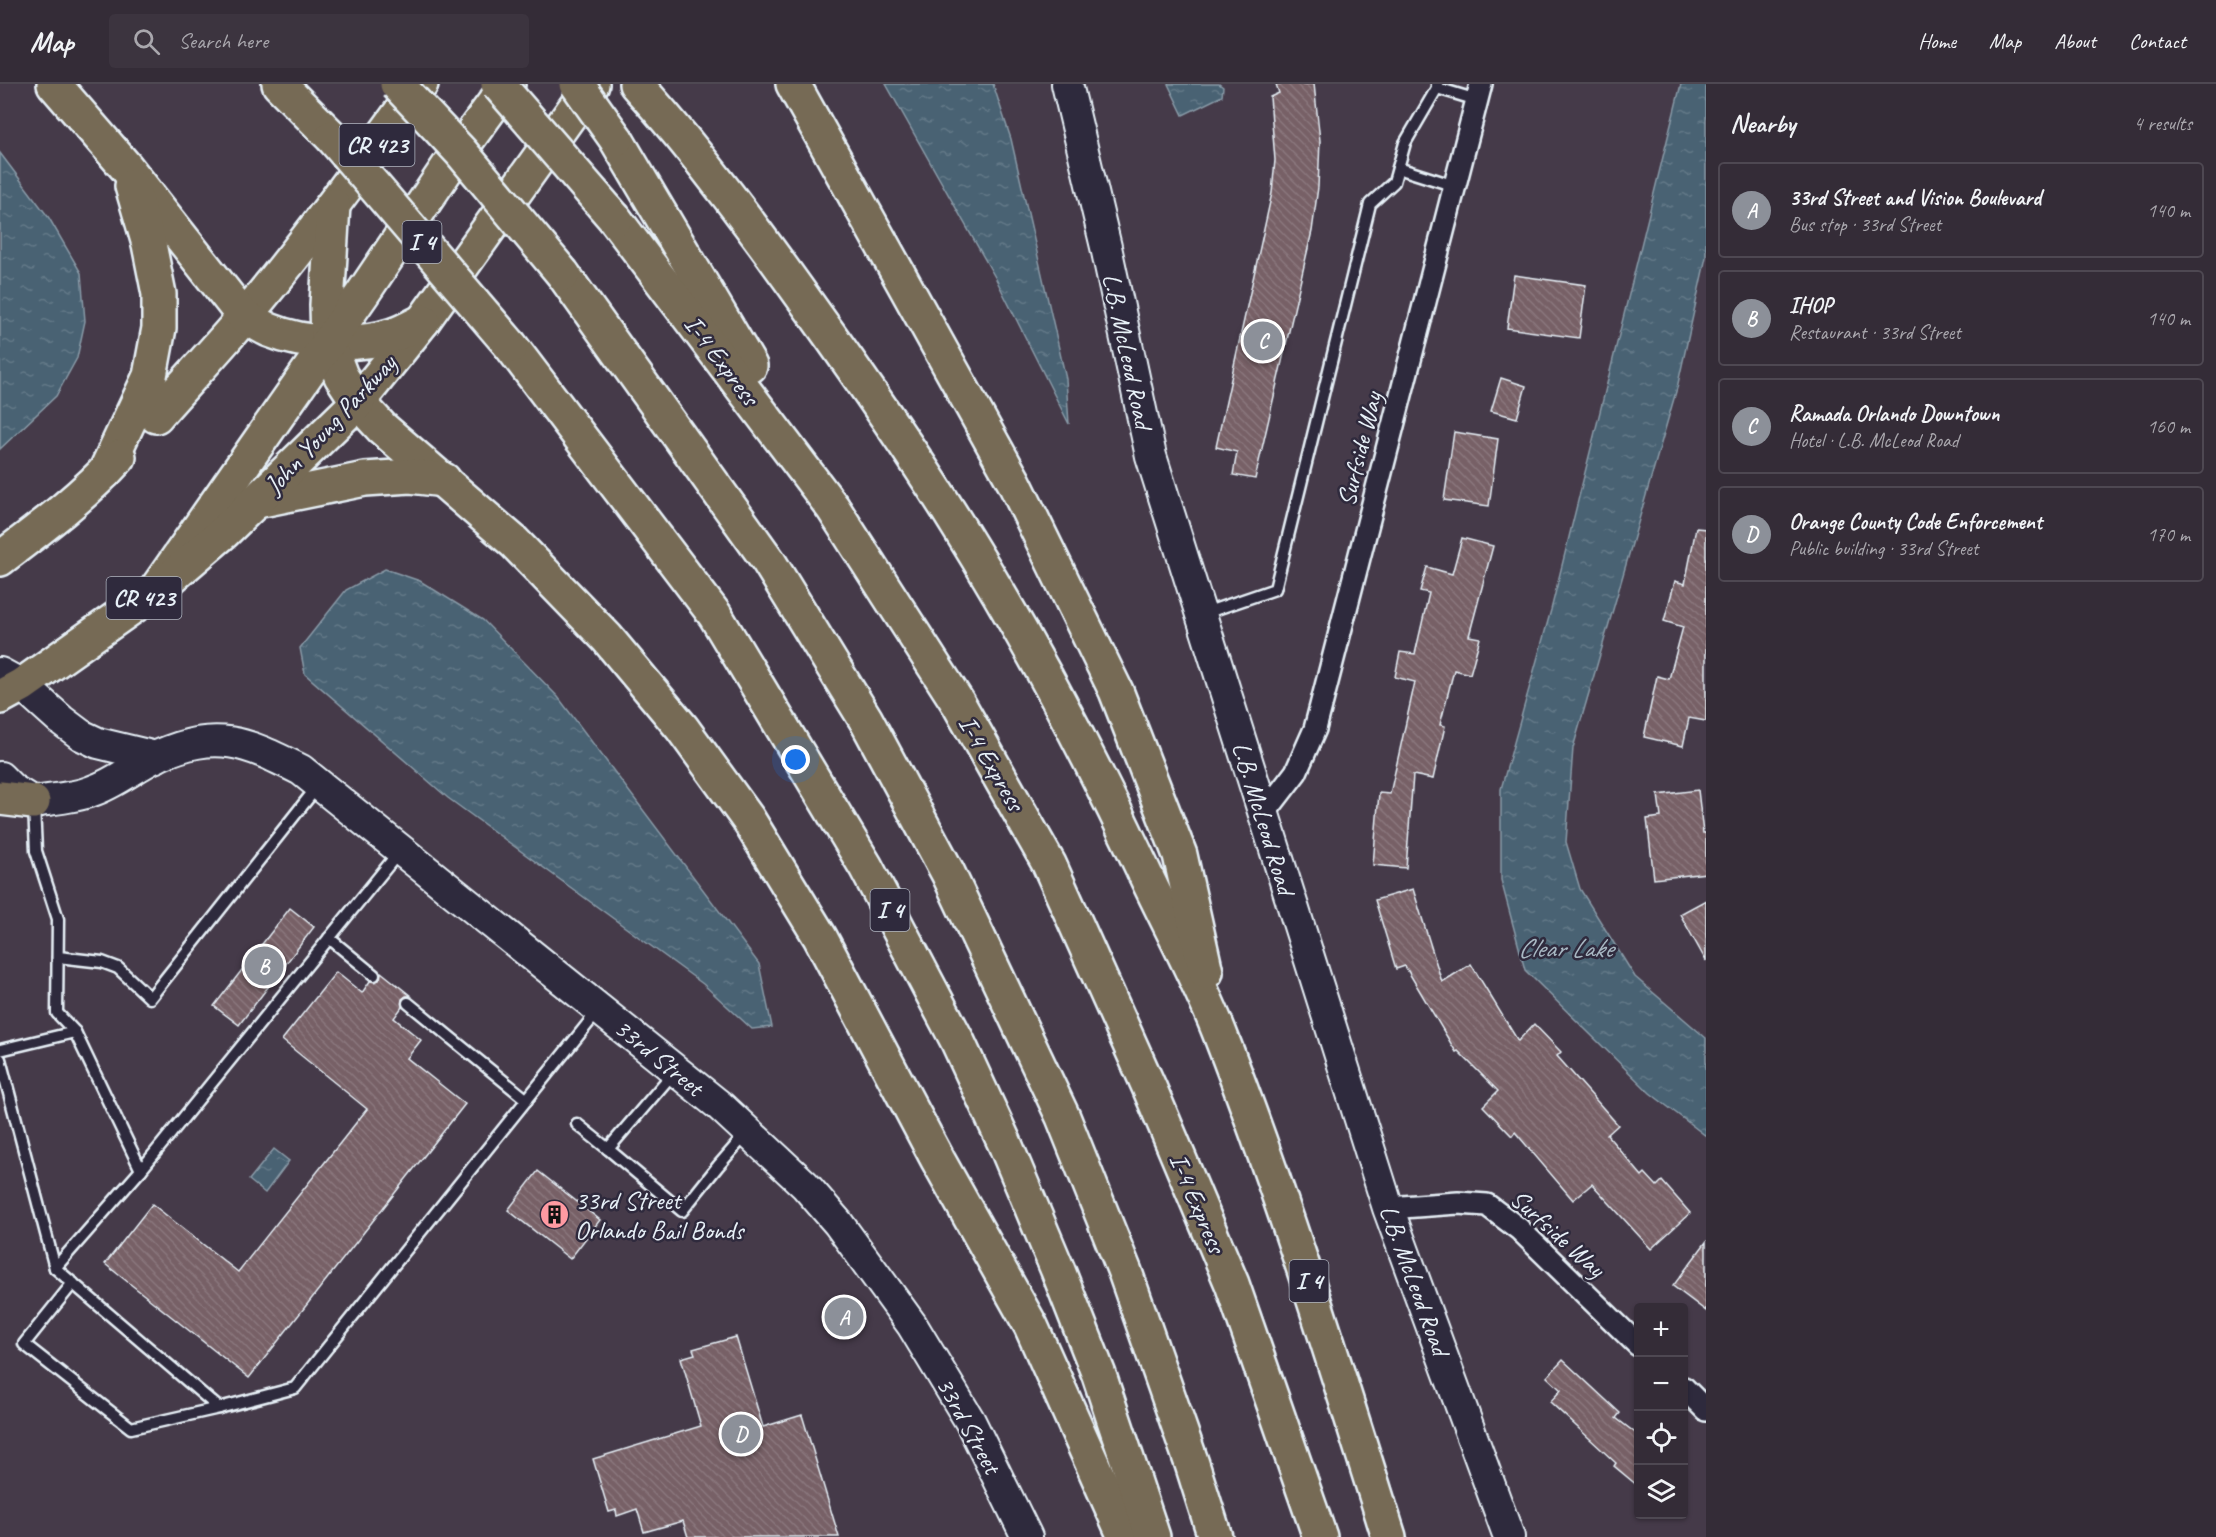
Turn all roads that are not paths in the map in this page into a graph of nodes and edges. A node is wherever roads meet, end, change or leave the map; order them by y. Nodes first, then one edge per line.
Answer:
1 (54, 84) edge
2 (279, 84) edge
3 (397, 84) edge
4 (420, 84) edge
5 (498, 84) edge
6 (508, 84) edge
7 (577, 84) edge
8 (592, 84) edge
9 (793, 84) edge
10 (1067, 84) edge
11 (1437, 86) edge
12 (642, 91) edge
13 (1479, 92) edge
14 (126, 166) junction
15 (1398, 168) junction
16 (1455, 186) junction
17 (333, 205) junction
18 (244, 317) junction
19 (423, 321) junction
20 (328, 342) junction
21 (358, 402) junction
22 (105, 472) junction
23 (444, 480) junction
24 (257, 501) junction
25 (833, 508) junction
26 (0, 559) edge
27 (155, 591) junction
28 (1201, 614) junction
29 (7, 685) edge
30 (156, 757) junction
31 (0, 777) edge
32 (319, 784) junction
33 (0, 798) edge
34 (33, 802) junction
35 (1263, 815) junction
36 (401, 850) junction
37 (329, 938) junction
38 (58, 957) junction
39 (374, 975) dead end
40 (408, 1003) dead end
41 (600, 1009) junction
42 (1218, 1029) junction
43 (75, 1032) junction
44 (0, 1050) edge
45 (0, 1059) edge
46 (676, 1070) junction
47 (527, 1100) junction
48 (578, 1124) dead end
49 (749, 1131) junction
50 (608, 1149) junction
51 (141, 1170) junction
52 (1388, 1208) junction
53 (55, 1268) junction
54 (73, 1283) junction
55 (1634, 1341) edge
56 (1688, 1393) edge
57 (219, 1408) junction
58 (1706, 1410) edge
59 (1027, 1537) edge
60 (1125, 1537) edge
61 (1152, 1537) edge
62 (1215, 1537) edge
63 (1320, 1537) edge
64 (1389, 1537) edge
65 (1509, 1537) edge

1 - 14 main road
2 - 61 main road, I 4, bridge
3 - 62 main road, bridge
4 - 17 main road, CR 423
5 - 25 main road, I-4 Express, bridge
6 - 20 main road
7 - 25 main road, bridge
8 - 19 main road, John Young Parkway / CR 423
9 - 42 main road
10 - 28 street, L.B. McLeod Road
11 - 13 lane
11 - 15 lane
12 - 42 main road, I 4
13 - 16 street, Surfside Way
14 - 18 main road
14 - 22 main road
15 - 16 lane
15 - 28 lane
16 - 35 street, Surfside Way
17 - 18 main road, CR 423
17 - 20 main road
18 - 20 main road
18 - 22 main road, CR 423
19 - 20 main road
19 - 21 main road, John Young Parkway / CR 423
20 - 21 main road
20 - 27 main road
21 - 23 main road
21 - 24 main road, John Young Parkway / CR 423
22 - 26 main road, CR 423
23 - 24 main road
23 - 60 main road
24 - 27 main road, John Young Parkway / CR 423
25 - 63 main road, I-4 Express
27 - 29 main road, John Young Parkway / CR 423
28 - 35 street, L.B. McLeod Road
29 - 30 street
30 - 32 street, 33rd Street
30 - 34 street, 33rd Street
31 - 34 street
32 - 36 street, 33rd Street
32 - 38 lane
33 - 34 main road
34 - 38 lane
35 - 52 street, L.B. McLeod Road
36 - 37 lane
36 - 41 street, 33rd Street
37 - 39 lane
37 - 51 lane
38 - 43 lane
40 - 47 lane
41 - 46 street, 33rd Street
41 - 47 lane
42 - 64 main road, I 4
43 - 44 lane
43 - 51 lane
45 - 53 lane
46 - 49 street, 33rd Street
46 - 50 lane
47 - 57 lane
48 - 50 lane
49 - 50 lane
49 - 59 street, 33rd Street
51 - 53 lane
52 - 55 street, Surfside Way
52 - 65 street, L.B. McLeod Road
53 - 54 lane
54 - 57 lane
54 - 57 lane
56 - 58 street

